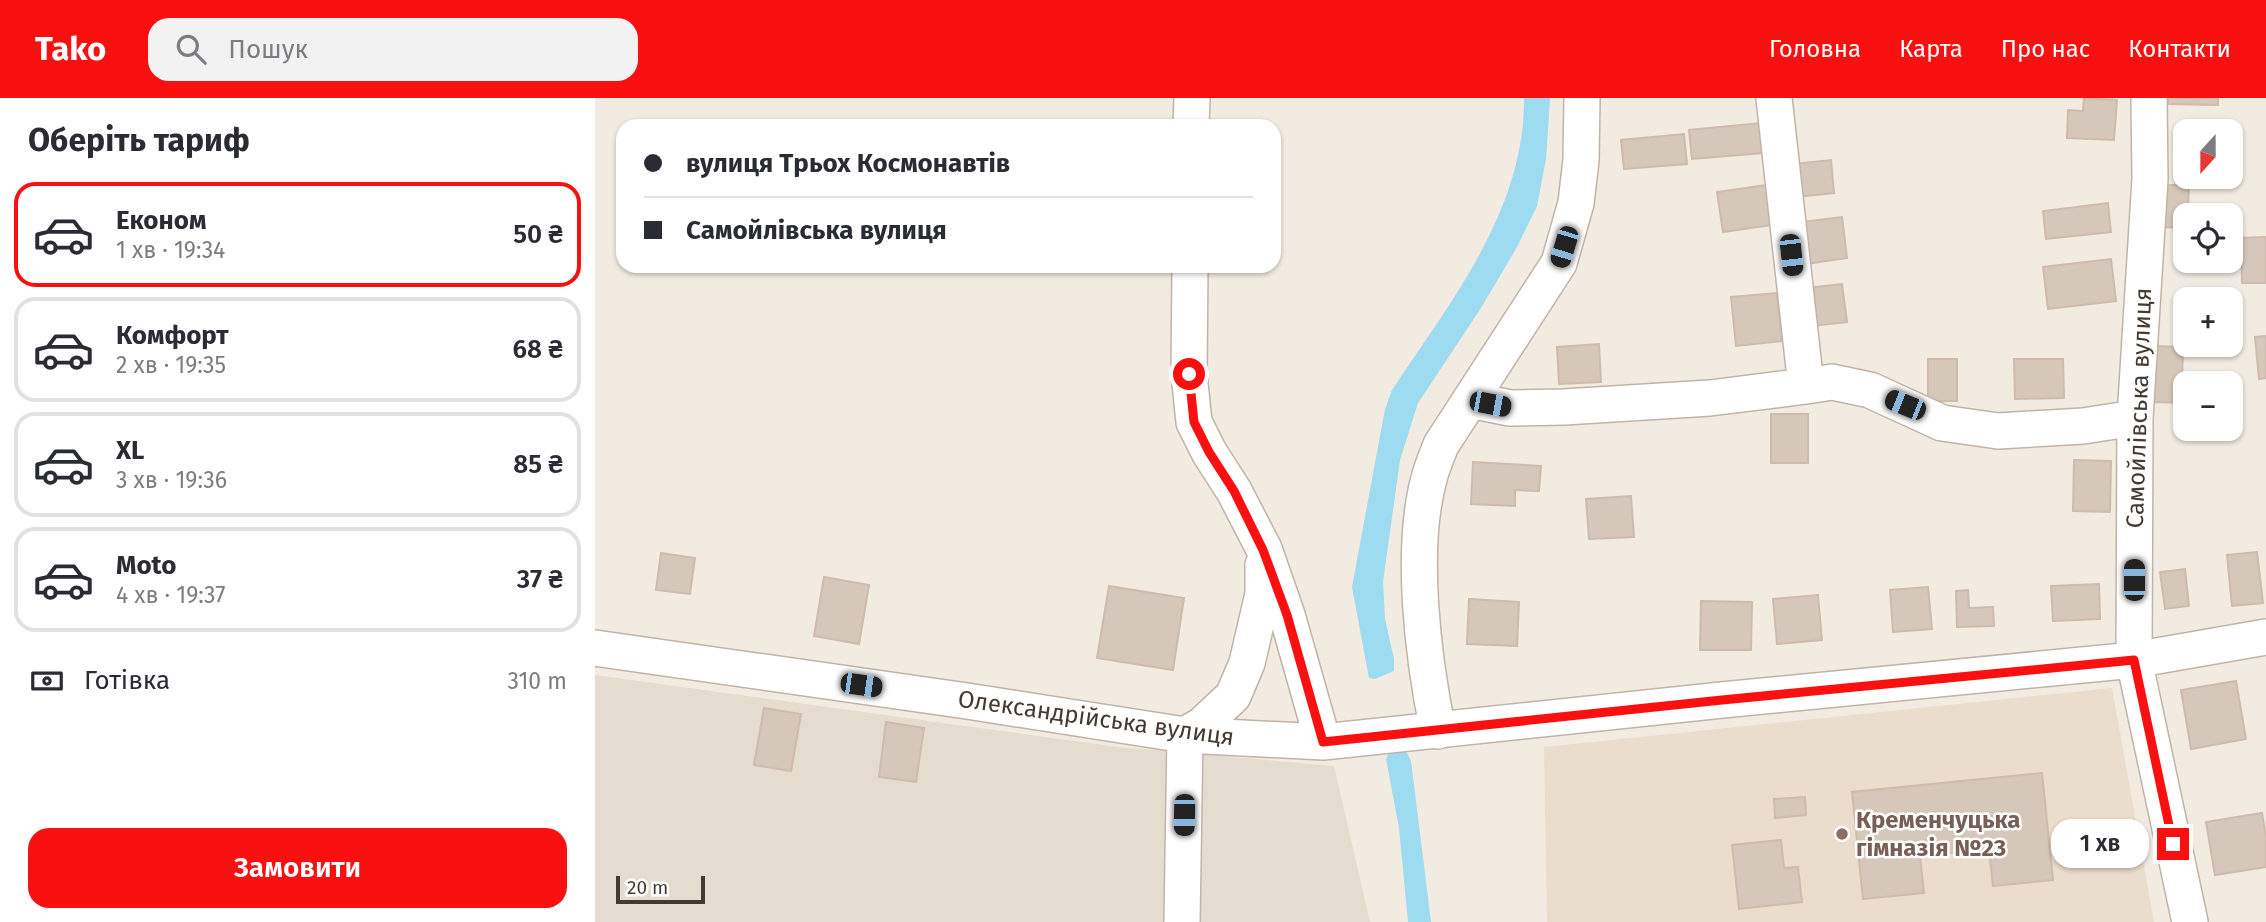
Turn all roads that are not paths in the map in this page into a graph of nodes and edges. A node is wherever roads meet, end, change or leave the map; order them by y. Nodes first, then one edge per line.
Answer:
1 (1192, 98) edge
2 (1582, 98) edge
3 (1774, 98) edge
4 (2148, 98) edge
5 (1191, 119) edge
6 (1190, 273) edge
7 (1806, 386) junction
8 (1470, 400) junction
9 (2135, 418) junction
10 (1263, 550) junction
11 (2266, 637) edge
12 (595, 648) edge
13 (2134, 660) junction
14 (1438, 731) junction
15 (1185, 735) junction
16 (1323, 742) junction
17 (1182, 922) edge
18 (2190, 922) edge

1 - 5 street
2 - 8 street
3 - 7 street
4 - 9 street, Самойлівська вулиця
6 - 10 street
7 - 8 street
7 - 9 street
8 - 14 street
9 - 13 street, Самойлівська вулиця
10 - 15 street
10 - 16 street
11 - 13 street, Олександрійська вулиця
12 - 15 street, Олександрійська вулиця
13 - 14 street, Олександрійська вулиця
13 - 18 street, Самойлівська вулиця
14 - 16 street, Олександрійська вулиця
15 - 16 street, Олександрійська вулиця
15 - 17 street

